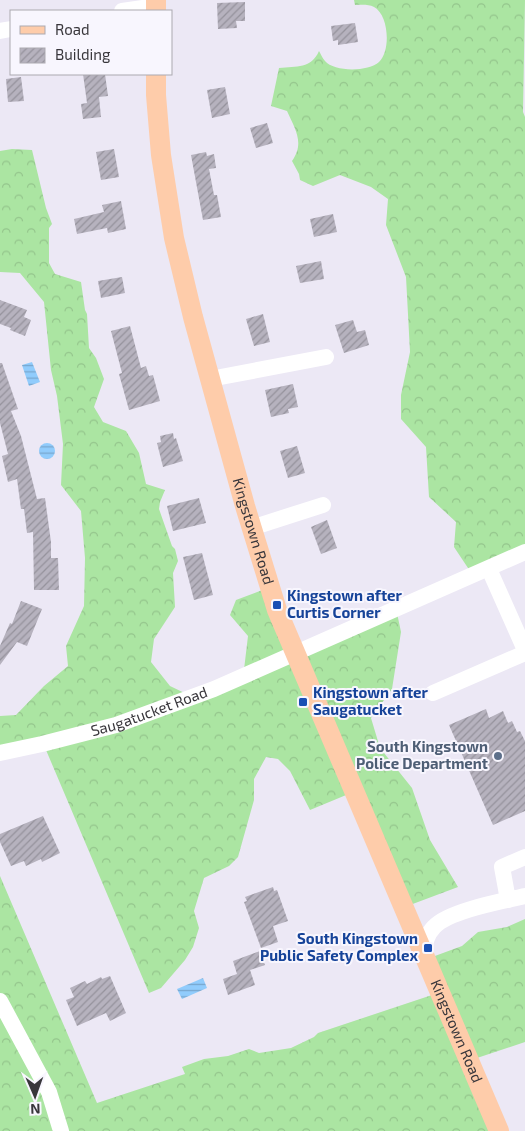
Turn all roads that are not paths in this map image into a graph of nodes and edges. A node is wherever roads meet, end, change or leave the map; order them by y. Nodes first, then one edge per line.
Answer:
1 (156, 6) edge
2 (129, 10) edge
3 (156, 75) edge
4 (326, 357) dead end
5 (210, 379) junction
6 (323, 505) dead end
7 (251, 528) junction
8 (525, 552) edge
9 (489, 569) junction
10 (525, 652) edge
11 (294, 653) junction
12 (433, 693) dead end
13 (0, 753) edge
14 (525, 857) edge
15 (525, 896) edge
16 (508, 900) junction
17 (423, 955) junction
18 (0, 1001) edge
19 (61, 1131) edge
20 (499, 1131) edge

1 - 2 street
3 - 5 main road, Kingstown Road
4 - 5 street
5 - 7 main road, Kingstown Road
6 - 7 street
7 - 11 main road, Kingstown Road
8 - 9 street, Saugatucket Road
9 - 10 street
9 - 11 street, Saugatucket Road
10 - 12 street
11 - 13 street, Saugatucket Road
11 - 17 main road, Kingstown Road
14 - 16 street
15 - 16 street
16 - 17 street
17 - 20 main road, Kingstown Road
18 - 19 street

